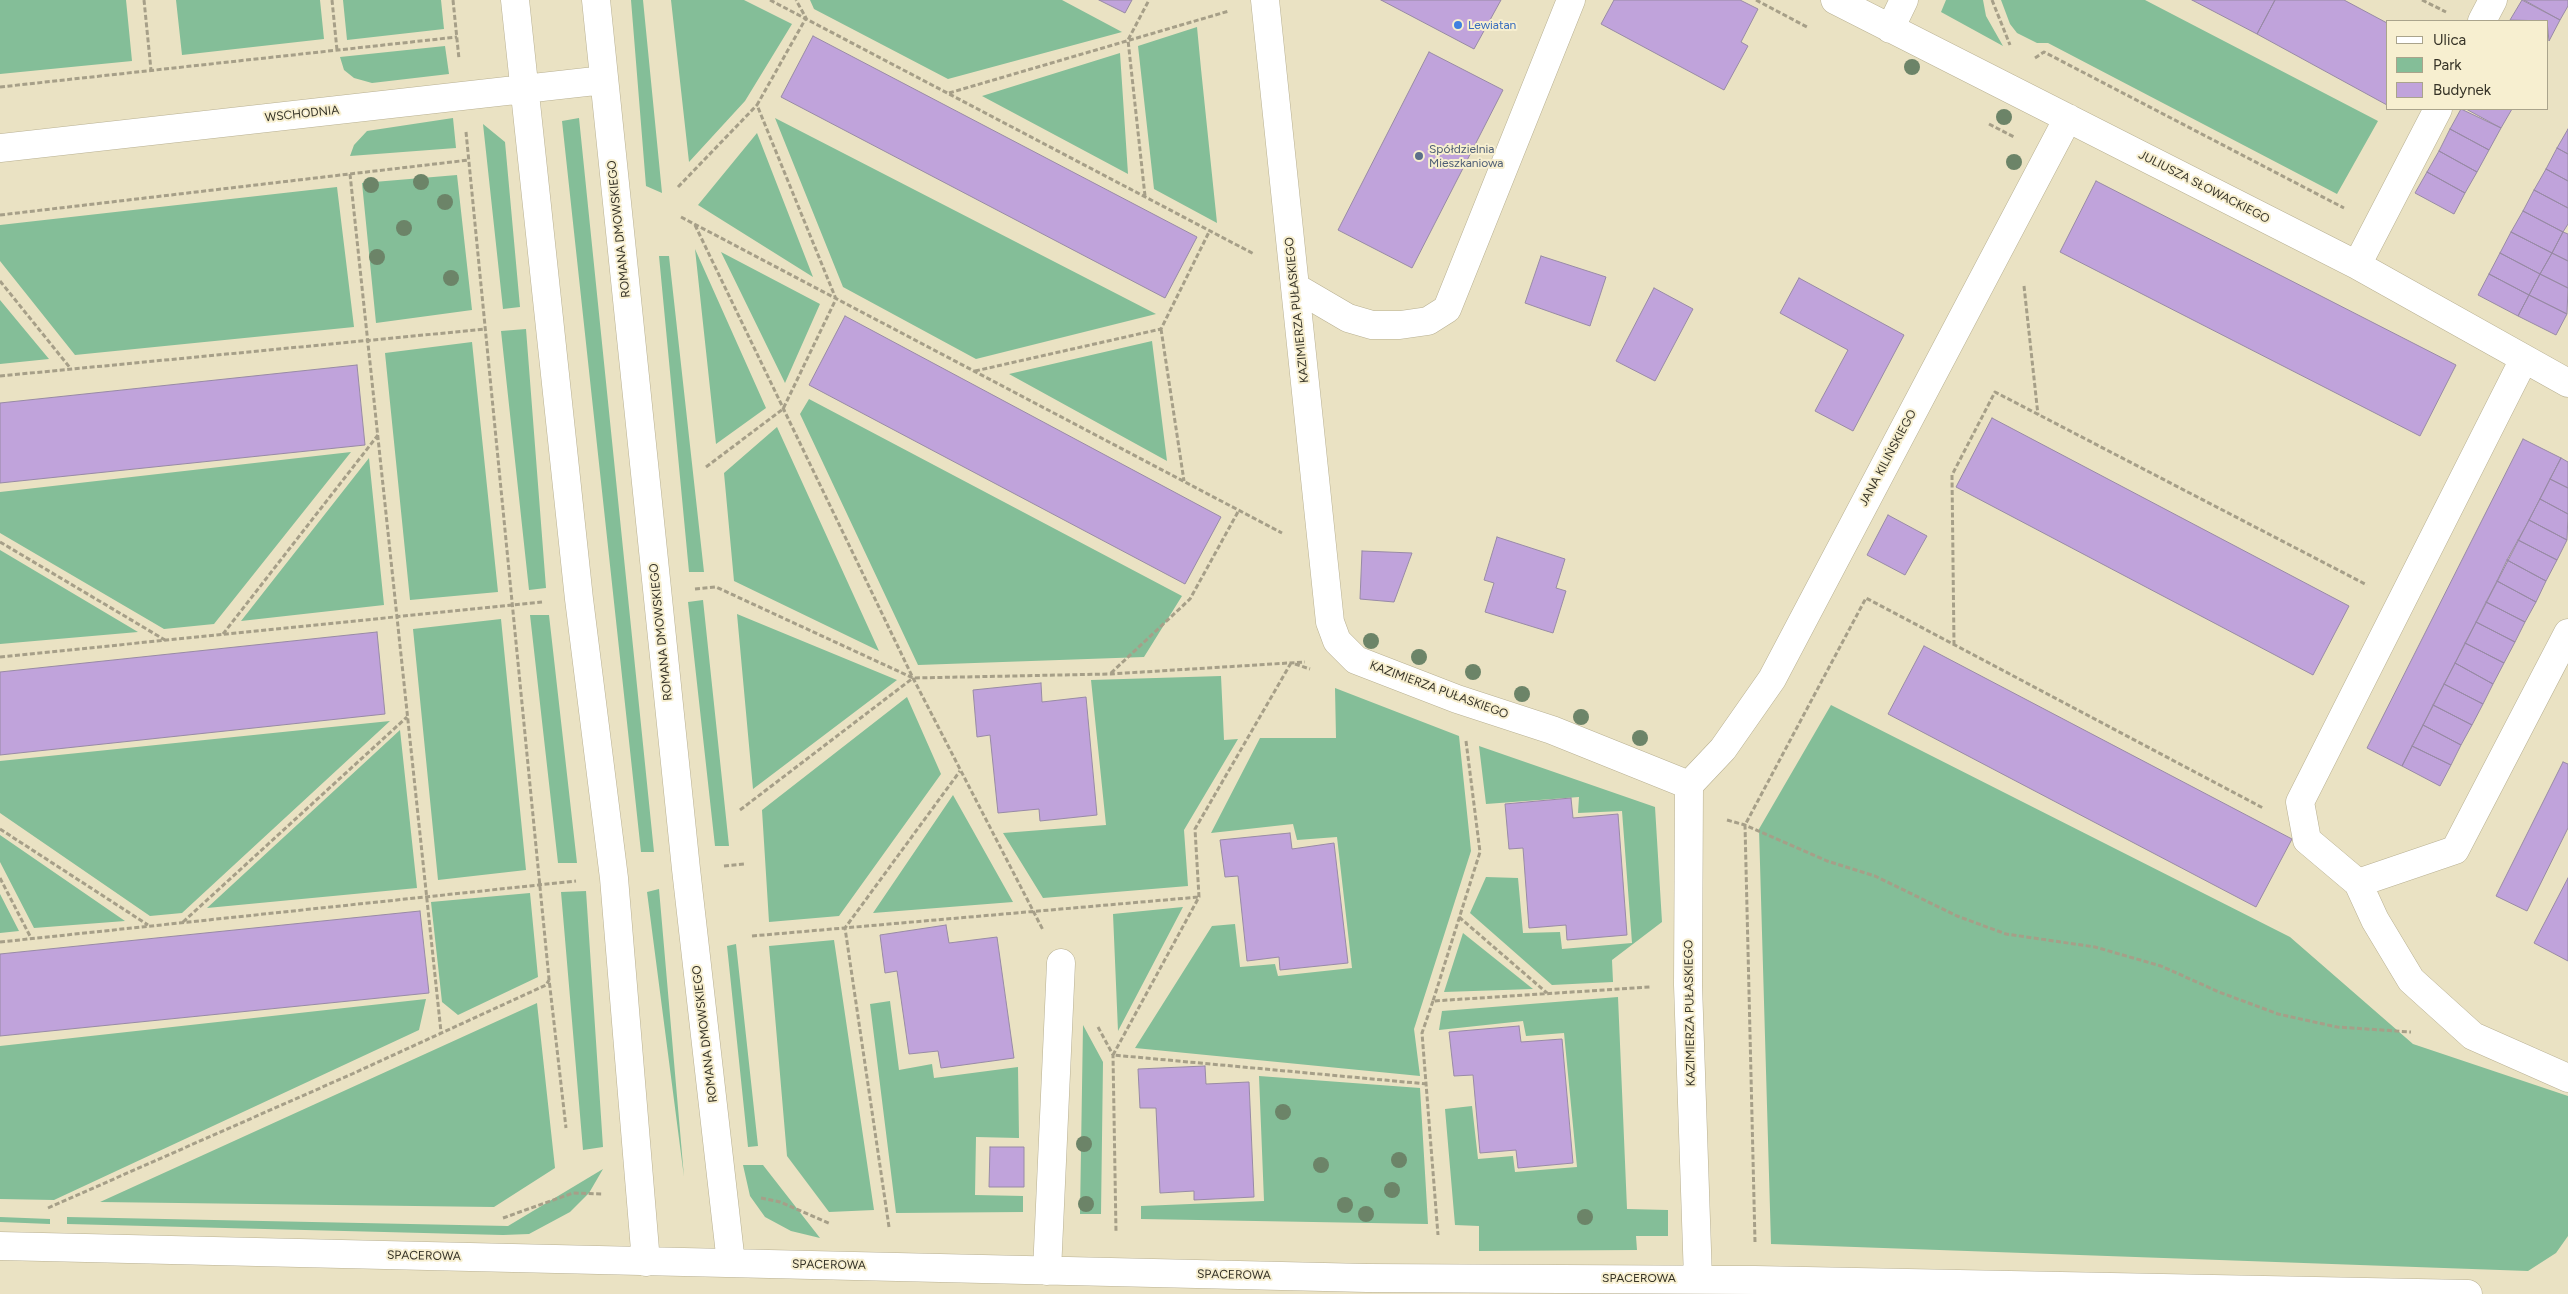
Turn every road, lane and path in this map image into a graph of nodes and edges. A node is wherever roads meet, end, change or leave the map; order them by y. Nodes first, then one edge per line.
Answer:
1 (144, 0) edge
2 (332, 0) edge
3 (453, 0) edge
4 (514, 0) edge
5 (596, 0) edge
6 (770, 0) edge
7 (796, 0) edge
8 (1149, 0) edge
9 (1265, 0) edge
10 (1571, 0) edge
11 (1835, 0) edge
12 (1904, 0) edge
13 (1992, 0) edge
14 (2422, 0) edge
15 (2493, 0) edge
16 (1237, 8) dead end
17 (2454, 16) dead end
18 (806, 18) junction
19 (2483, 20) edge
20 (1890, 29) junction
21 (457, 37) junction
22 (1128, 40) junction
23 (337, 50) junction
24 (2014, 51) dead end
25 (151, 70) junction
26 (604, 80) junction
27 (0, 87) edge
28 (523, 89) junction
29 (949, 94) junction
30 (463, 96) junction
31 (757, 105) junction
32 (2437, 110) edge
33 (2068, 118) junction
34 (0, 148) edge
35 (469, 160) junction
36 (350, 174) junction
37 (678, 187) dead end
38 (1145, 196) junction
39 (0, 215) edge
40 (680, 217) dead end
41 (695, 225) junction
42 (1210, 230) junction
43 (2357, 266) junction
44 (2023, 279) dead end
45 (0, 282) edge
46 (1294, 282) junction
47 (836, 299) junction
48 (486, 328) junction
49 (1161, 328) junction
50 (368, 340) junction
51 (2524, 358) junction
52 (71, 369) junction
53 (974, 371) junction
54 (0, 376) edge
55 (2568, 383) edge
56 (784, 409) junction
57 (2038, 415) junction
58 (378, 435) junction
59 (706, 467) dead end
60 (1184, 482) junction
61 (1238, 510) junction
62 (0, 542) edge
63 (1323, 554) junction
64 (716, 587) dead end
65 (2401, 602) junction
66 (513, 604) junction
67 (396, 616) junction
68 (2568, 633) edge
69 (223, 634) junction
70 (165, 640) junction
71 (1954, 645) junction
72 (0, 657) edge
73 (1110, 674) junction
74 (913, 678) junction
75 (407, 717) junction
76 (1465, 737) dead end
77 (960, 771) junction
78 (1689, 797) junction
79 (740, 810) dead end
80 (1745, 825) junction
81 (0, 829) edge
82 (2306, 830) junction
83 (0, 878) edge
84 (2358, 883) junction
85 (540, 885) junction
86 (426, 897) junction
87 (1199, 897) junction
88 (1033, 912) junction
89 (1459, 917) junction
90 (183, 922) junction
91 (149, 926) junction
92 (845, 928) junction
93 (752, 936) dead end
94 (31, 938) junction
95 (0, 942) edge
96 (1061, 963) dead end
97 (549, 979) junction
98 (1688, 985) junction
99 (1548, 994) junction
100 (1432, 1001) junction
101 (440, 1032) junction
102 (2416, 1032) dead end
103 (2568, 1078) edge
104 (1427, 1084) junction
105 (566, 1128) dead end
106 (573, 1193) dead end
107 (759, 1197) dead end
108 (41, 1211) dead end
109 (501, 1219) dead end
110 (831, 1224) dead end
111 (889, 1227) dead end
112 (1438, 1235) dead end
113 (0, 1246) edge
114 (646, 1262) junction
115 (731, 1263) junction
116 (1047, 1271) junction
117 (1698, 1279) junction
118 (1755, 1280) junction
119 (1368, 1286) edge
120 (2468, 1294) edge

1 - 25 path
2 - 23 path
3 - 21 path
4 - 28 street
5 - 26 street, ROMANA DMOWSKIEGO
6 - 18 path
7 - 18 path
8 - 22 path
9 - 46 street, KAZIMIERZA PUŁASKIEGO
10 - 46 street
11 - 20 street, JULIUSZA SŁOWACKIEGO
12 - 20 street
13 - 24 path
14 - 17 path
15 - 19 street
16 - 22 path
18 - 29 path
18 - 31 path
20 - 33 street, JULIUSZA SŁOWACKIEGO
21 - 23 path
21 - 30 path
22 - 29 path
22 - 38 path
23 - 25 path
25 - 27 path
26 - 28 street, WSCHODNIA
26 - 115 street, ROMANA DMOWSKIEGO
28 - 30 street, WSCHODNIA
28 - 114 street
29 - 38 path
30 - 34 street, WSCHODNIA
30 - 35 path
31 - 37 path
31 - 47 path
32 - 43 street
33 - 43 street, JULIUSZA SŁOWACKIEGO
33 - 78 street, JANA KILIŃSKIEGO
35 - 36 path
35 - 48 path
36 - 39 path
36 - 50 path
38 - 42 path
40 - 41 path
41 - 47 path
41 - 56 path
42 - 46 path
42 - 49 path
43 - 51 street, JULIUSZA SŁOWACKIEGO
44 - 57 path
45 - 52 path
46 - 63 street, KAZIMIERZA PUŁASKIEGO
47 - 53 path
47 - 56 path
48 - 50 path
48 - 66 path
49 - 53 path
49 - 60 path
50 - 52 path
50 - 58 path
51 - 55 street, JULIUSZA SŁOWACKIEGO
51 - 65 street
52 - 54 path
53 - 60 path
56 - 59 path
56 - 74 path
57 - 65 path
57 - 71 path
58 - 67 path
58 - 69 path
60 - 61 path
61 - 63 path
61 - 73 path
62 - 70 path
63 - 78 street, KAZIMIERZA PUŁASKIEGO
64 - 74 path
65 - 82 street
66 - 67 path
66 - 85 path
67 - 69 path
67 - 75 path
68 - 84 street
69 - 70 path
70 - 72 path
71 - 80 path
71 - 82 path
73 - 74 path
73 - 87 path
74 - 77 path
74 - 79 path
75 - 86 path
75 - 90 path
76 - 89 path
77 - 88 path
77 - 92 path
78 - 80 path
78 - 98 street, KAZIMIERZA PUŁASKIEGO
80 - 102 path
80 - 118 path
81 - 91 path
82 - 84 street
83 - 94 path
84 - 103 street
85 - 86 path
85 - 97 path
86 - 90 path
86 - 101 path
87 - 88 path
87 - 104 path
88 - 92 path
89 - 99 path
89 - 100 path
90 - 91 path
91 - 94 path
92 - 93 path
92 - 111 path
94 - 95 path
96 - 116 street
97 - 101 path
97 - 105 path
98 - 99 path
98 - 117 street, KAZIMIERZA PUŁASKIEGO
99 - 100 path
100 - 104 path
101 - 108 path
104 - 112 path
106 - 109 path
107 - 110 path
113 - 114 street, SPACEROWA
114 - 115 street, SPACEROWA
115 - 116 street, SPACEROWA
116 - 119 street, SPACEROWA
117 - 118 street, SPACEROWA
117 - 119 street, SPACEROWA
118 - 120 street, SPACEROWA

